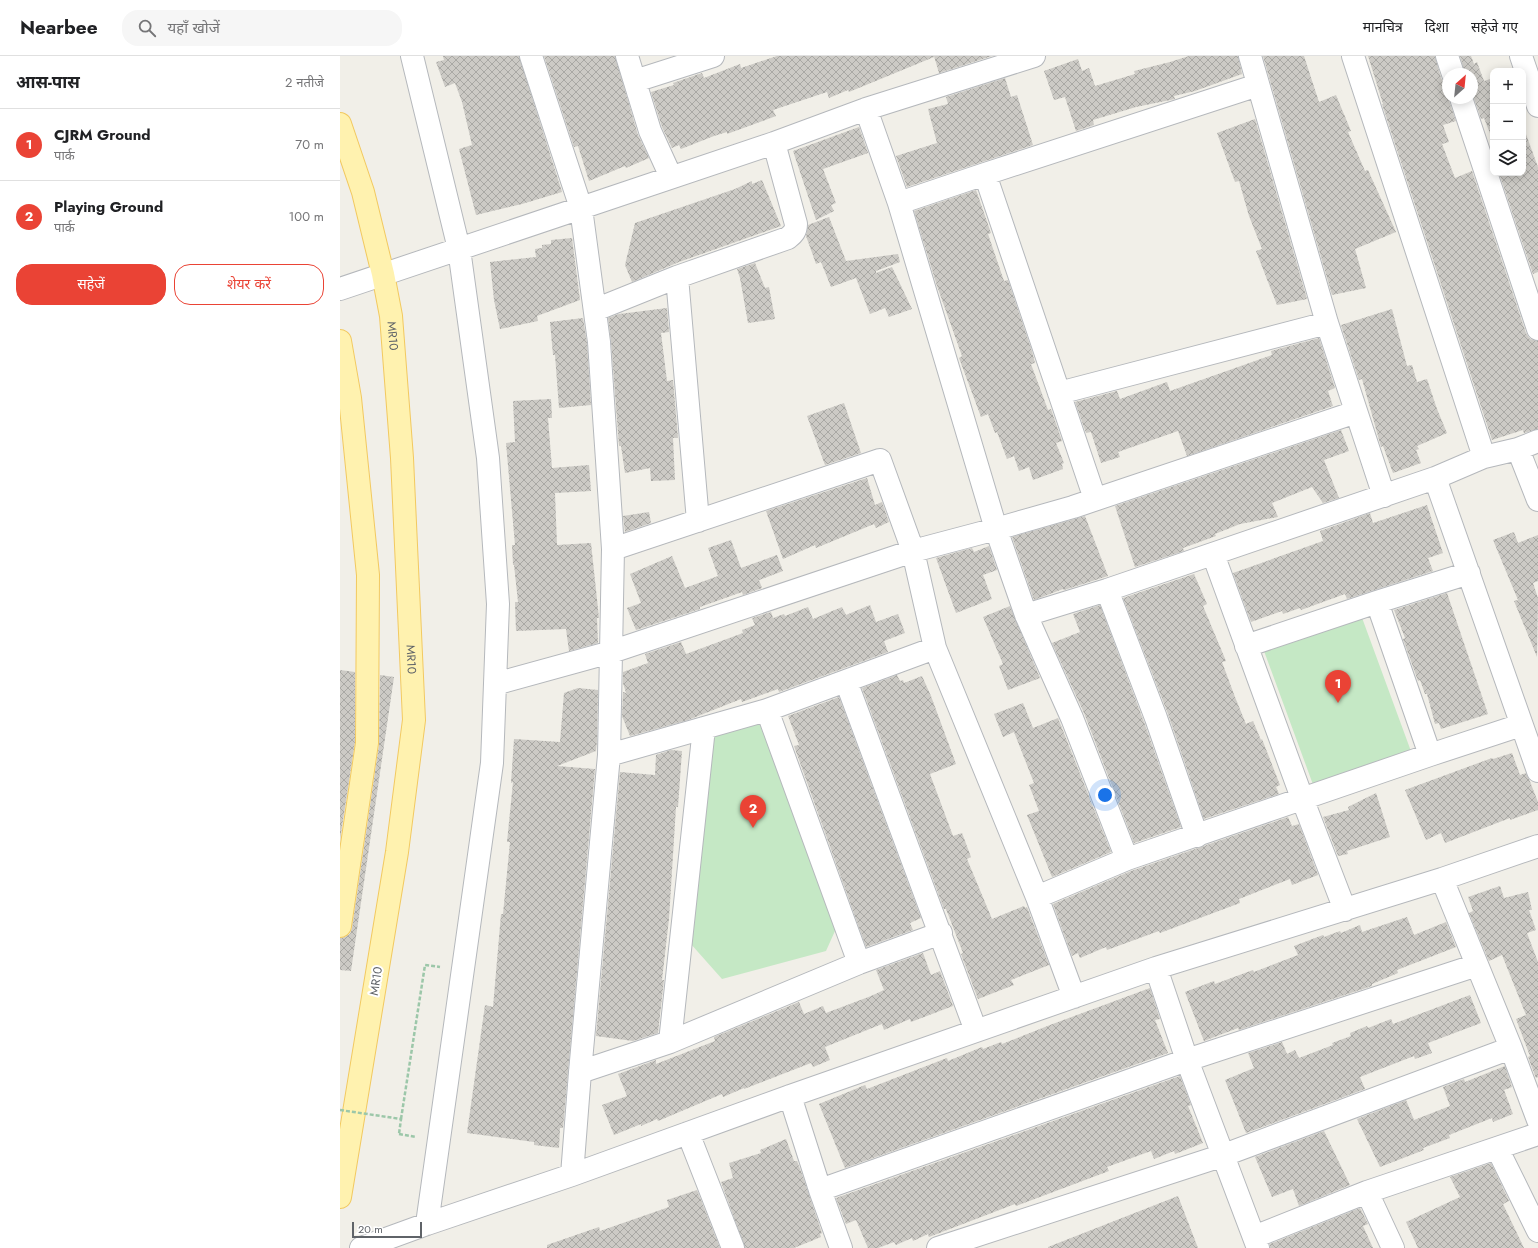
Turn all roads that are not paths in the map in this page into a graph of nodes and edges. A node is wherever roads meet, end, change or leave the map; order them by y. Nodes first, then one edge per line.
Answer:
1 (412, 56) edge
2 (531, 56) edge
3 (627, 56) edge
4 (712, 56) edge
5 (1250, 56) edge
6 (1353, 56) edge
7 (1447, 56) edge
8 (1521, 56) edge
9 (1027, 57) edge
10 (1451, 68) edge
11 (634, 80) junction
12 (1258, 85) junction
13 (1463, 104) edge
14 (1538, 106) edge
15 (866, 109) junction
16 (340, 124) edge
17 (774, 143) junction
18 (985, 174) junction
19 (671, 177) junction
20 (899, 203) junction
21 (581, 208) junction
22 (459, 249) junction
23 (383, 274) junction
24 (677, 277) junction
25 (340, 289) edge
26 (594, 310) junction
27 (1327, 323) junction
28 (1538, 329) edge
29 (340, 341) edge
30 (1059, 393) junction
31 (1356, 412) junction
32 (1538, 441) edge
33 (1518, 449) junction
34 (1484, 457) junction
35 (1435, 478) junction
36 (1384, 496) junction
37 (1095, 499) junction
38 (1538, 500) edge
39 (698, 521) junction
40 (996, 529) junction
41 (613, 549) junction
42 (914, 551) junction
43 (1213, 554) junction
44 (1469, 573) junction
45 (1107, 590) junction
46 (1377, 602) junction
47 (1026, 615) junction
48 (1246, 646) junction
49 (935, 648) junction
50 (611, 652) junction
51 (846, 681) junction
52 (495, 684) junction
53 (767, 710) junction
54 (1521, 725) junction
55 (704, 728) junction
56 (609, 755) junction
57 (1430, 755) junction
58 (1538, 772) edge
59 (1302, 798) junction
60 (1197, 836) junction
61 (1536, 851) edge
62 (1127, 859) junction
63 (1442, 880) junction
64 (1037, 897) junction
65 (1345, 910) junction
66 (340, 926) edge
67 (941, 933) junction
68 (859, 963) junction
69 (1477, 965) junction
70 (1156, 968) junction
71 (1074, 997) junction
72 (976, 1031) junction
73 (670, 1042) junction
74 (1511, 1048) junction
75 (1187, 1060) junction
76 (580, 1072) junction
77 (790, 1096) junction
78 (1538, 1120) edge
79 (688, 1133) junction
80 (1538, 1134) edge
81 (1497, 1148) junction
82 (1224, 1155) junction
83 (572, 1175) junction
84 (820, 1190) junction
85 (1367, 1192) junction
86 (340, 1197) edge
87 (427, 1224) junction
88 (1538, 1231) edge
89 (1256, 1242) edge
90 (949, 1246) edge
91 (361, 1248) edge
92 (733, 1248) edge
93 (842, 1248) edge
94 (1393, 1248) edge

1 - 22 street
2 - 21 street
3 - 11 street
4 - 11 street
5 - 12 street
6 - 34 street
7 - 10 street
8 - 14 street
9 - 15 street
11 - 19 street
12 - 18 street
12 - 27 street
13 - 28 street
15 - 17 street
15 - 20 street
16 - 23 main road, MR10
17 - 19 street
17 - 24 street
18 - 20 street
18 - 30 street
19 - 21 street
20 - 40 street
21 - 22 street
21 - 26 street
22 - 23 street
22 - 52 street
23 - 25 street
23 - 86 main road, MR10
24 - 26 street
24 - 39 street
26 - 41 street
27 - 30 street
27 - 31 street
29 - 66 main road
30 - 37 street
31 - 36 street
31 - 37 street
32 - 33 street
33 - 34 street
33 - 38 street
34 - 35 street
35 - 36 street
35 - 44 street
36 - 43 street
37 - 40 street
39 - 41 street
39 - 42 street
40 - 42 street
40 - 47 street
41 - 50 street
42 - 49 street
42 - 50 street
43 - 45 street
43 - 48 street
44 - 46 street
44 - 54 street
45 - 47 street
45 - 60 street
46 - 48 street
46 - 57 street
47 - 62 street
48 - 59 street
49 - 51 street
49 - 64 street
50 - 52 street
50 - 56 street
51 - 53 street
51 - 67 street
52 - 87 street
53 - 55 street
53 - 68 street
54 - 57 street
54 - 58 street
55 - 56 street
55 - 73 street
56 - 76 street
57 - 59 street
59 - 60 street
59 - 65 street
60 - 62 street
61 - 63 street
62 - 64 street
63 - 65 street
63 - 69 street
64 - 71 street
65 - 70 street
67 - 68 street
67 - 72 street
68 - 73 street
69 - 74 street
69 - 75 street
70 - 71 street
70 - 75 street
71 - 72 street
72 - 77 street
73 - 76 street
74 - 78 street
74 - 82 street
75 - 82 street
75 - 84 street
76 - 83 street
77 - 79 street
77 - 84 street
79 - 83 street
79 - 92 street
80 - 81 street
81 - 85 street
81 - 88 street
82 - 89 street
82 - 90 street
83 - 87 street
84 - 93 street
85 - 89 street
85 - 94 street
87 - 91 street

